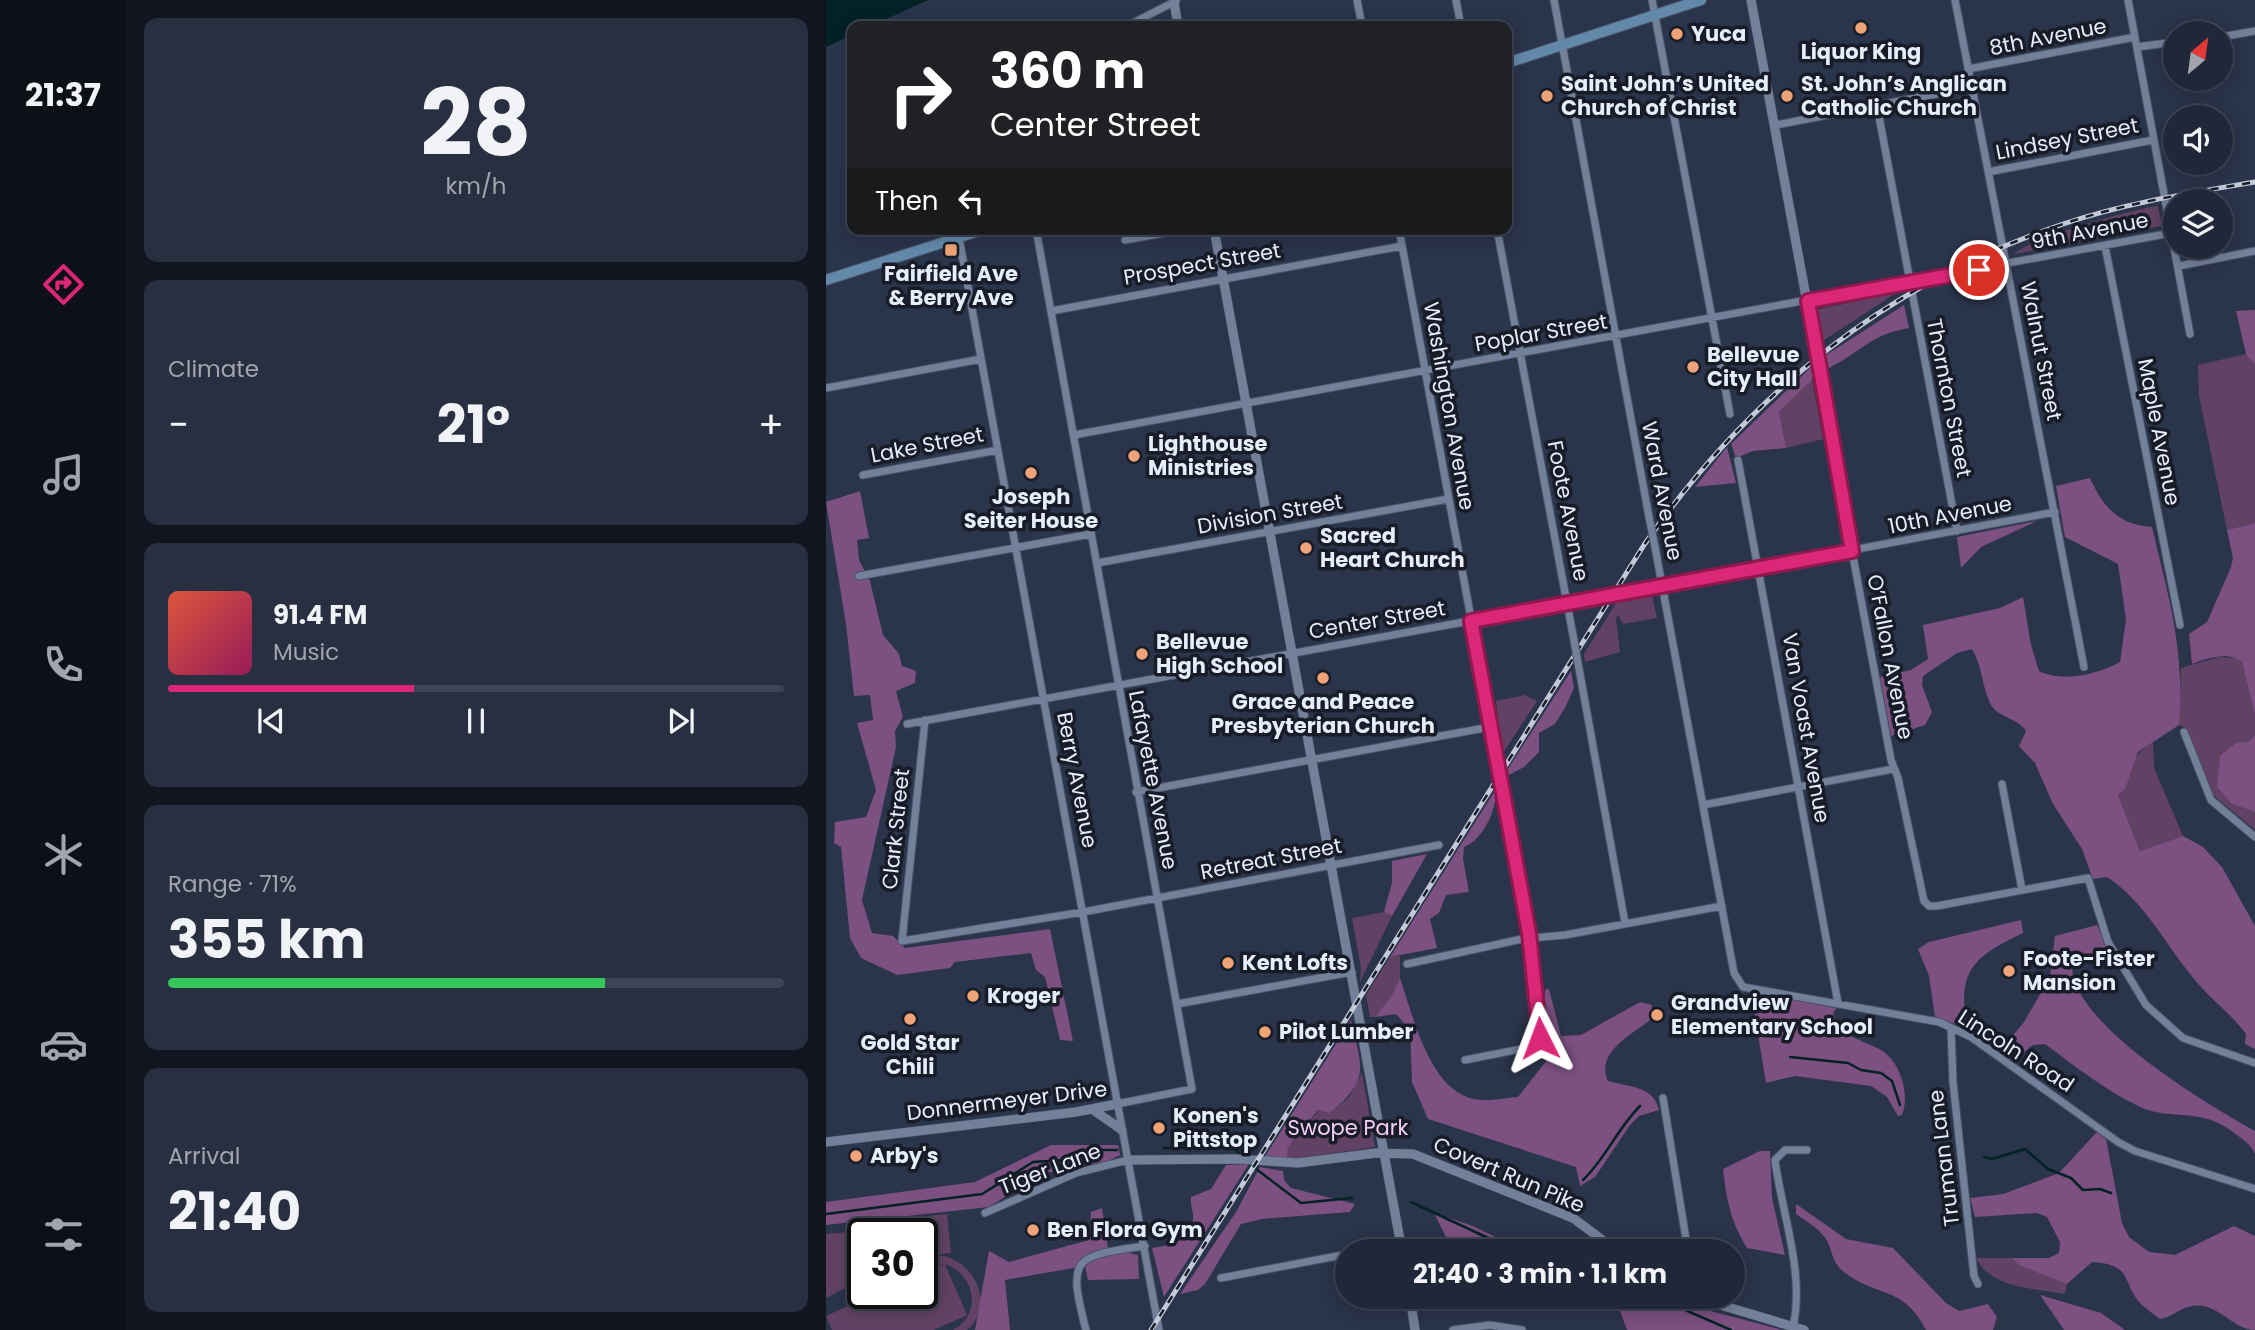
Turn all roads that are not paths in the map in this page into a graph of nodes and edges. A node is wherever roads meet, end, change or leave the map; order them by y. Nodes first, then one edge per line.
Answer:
1 (1357, 0) edge
2 (1457, 0) edge
3 (1554, 0) edge
4 (1652, 0) edge
5 (1701, 0) edge
6 (1751, 0) edge
7 (1955, 0) edge
8 (2129, 0) edge
9 (1176, 1) edge
10 (1655, 15) junction
11 (1137, 21) edge
12 (1178, 21) edge
13 (1361, 21) edge
14 (1460, 21) edge
15 (2255, 31) edge
16 (2233, 35) edge
17 (2135, 37) junction
18 (2163, 44) edge
19 (1563, 45) junction
20 (2137, 47) junction
21 (1512, 61) edge
22 (1968, 69) junction
23 (1972, 87) junction
24 (1877, 106) junction
25 (1776, 125) junction
26 (2153, 140) junction
27 (1988, 172) junction
28 (2163, 192) edge
29 (968, 235) edge
30 (1038, 235) edge
31 (1153, 235) edge
32 (1215, 235) edge
33 (1400, 235) edge
34 (1498, 235) edge
35 (2163, 235) edge
36 (959, 238) junction
37 (1125, 240) dead end
38 (1402, 246) junction
39 (2105, 246) junction
40 (2255, 251) edge
41 (2177, 259) edge
42 (2008, 264) junction
43 (2179, 266) junction
44 (1224, 278) junction
45 (826, 280) edge
46 (1909, 281) junction
47 (1808, 301) junction
48 (1051, 310) junction
49 (1711, 319) junction
50 (2190, 334) dead end
51 (1616, 337) junction
52 (1520, 353) junction
53 (981, 359) junction
54 (1426, 371) junction
55 (826, 388) edge
56 (1248, 404) junction
57 (1730, 414) dead end
58 (1074, 435) junction
59 (998, 450) junction
60 (1738, 460) dead end
61 (863, 475) dead end
62 (1448, 499) junction
63 (2055, 512) junction
64 (1270, 531) junction
65 (1957, 531) junction
66 (1091, 534) junction
67 (1017, 546) junction
68 (1852, 551) junction
69 (1097, 563) junction
70 (1758, 569) junction
71 (859, 576) dead end
72 (1663, 587) junction
73 (1567, 603) junction
74 (1471, 621) junction
75 (2179, 625) dead end
76 (1292, 653) junction
77 (2084, 667) dead end
78 (1117, 687) junction
79 (1044, 699) junction
80 (925, 720) junction
81 (907, 724) dead end
82 (1490, 727) junction
83 (2184, 732) dead end
84 (1311, 759) junction
85 (1893, 769) junction
86 (2002, 784) dead end
87 (1800, 788) junction
88 (1136, 792) junction
89 (1703, 804) junction
90 (2255, 837) edge
91 (1439, 845) dead end
92 (1332, 865) junction
93 (2022, 890) junction
94 (1157, 898) junction
95 (1722, 906) junction
96 (1083, 912) junction
97 (1625, 923) junction
98 (1530, 938) junction
99 (902, 941) joint
100 (1407, 964) dead end
101 (1352, 972) junction
102 (1743, 987) joint
103 (1177, 1003) junction
104 (1838, 1003) junction
105 (1951, 1028) junction
106 (1465, 1060) dead end
107 (2255, 1063) edge
108 (1192, 1089) joint
109 (1663, 1098) dead end
110 (1117, 1104) junction
111 (1092, 1109) junction
112 (1122, 1130) junction
113 (826, 1142) edge
114 (1807, 1150) dead end
115 (1383, 1154) junction
116 (1128, 1160) junction
117 (2255, 1189) edge
118 (985, 1213) dead end
119 (1399, 1239) edge
120 (1603, 1239) edge
121 (1686, 1239) edge
122 (1145, 1246) junction
123 (1335, 1256) edge
124 (1221, 1278) dead end
125 (1978, 1284) dead end
126 (1412, 1309) edge
127 (1734, 1309) edge
128 (1793, 1327) junction
129 (1086, 1330) edge
130 (1159, 1330) edge
131 (1415, 1330) edge
132 (1453, 1330) edge
133 (1522, 1330) edge
134 (1804, 1330) edge

1 - 13 street
2 - 14 street
3 - 19 street, Ward Avenue
4 - 10 street
5 - 10 main road
6 - 25 street, O’Fallon Avenue
7 - 22 street, Walnut Street
8 - 17 street
9 - 11 street
9 - 12 street
10 - 19 main road
10 - 49 street
15 - 16 street
17 - 20 street
17 - 22 street, 8th Avenue
18 - 20 street, 8th Avenue
19 - 21 main road
19 - 51 street, Ward Avenue
20 - 26 street
22 - 23 street, Walnut Street
23 - 24 street
23 - 27 street, Walnut Street
24 - 25 street
24 - 46 street, Thornton Street
25 - 47 street, O’Fallon Avenue
26 - 27 street, Lindsey Street
26 - 28 street
27 - 42 street, Walnut Street
29 - 36 main road
30 - 48 street, Lafayette Avenue
31 - 37 street
32 - 44 street
33 - 38 street, Washington Avenue
34 - 52 street, Foote Avenue
35 - 39 street, 9th Avenue
36 - 45 main road
36 - 53 street, Berry Avenue
38 - 44 street, Prospect Street
38 - 54 street, Washington Avenue
39 - 42 street, 9th Avenue
39 - 75 street, Maple Avenue
40 - 43 street
41 - 43 street
42 - 46 street, 9th Avenue
42 - 63 street, Walnut Street
43 - 50 street
44 - 48 street, Prospect Street
44 - 56 street
46 - 47 street, 9th Avenue
46 - 65 street, Thornton Street
47 - 49 street, Poplar Street
47 - 68 street, O’Fallon Avenue, bridge
48 - 58 street, Lafayette Avenue
49 - 51 street, Poplar Street
49 - 57 street
51 - 52 street, Poplar Street
51 - 72 street, Ward Avenue, bridge
52 - 54 street, Poplar Street
52 - 73 street, Foote Avenue
53 - 55 street
53 - 59 street, Berry Avenue
54 - 56 street, Poplar Street
54 - 62 street, Washington Avenue
56 - 58 street, Poplar Street
56 - 64 street
58 - 66 street, Lafayette Avenue
59 - 61 street, Lake Street
59 - 67 street, Berry Avenue
60 - 70 street, Van Voast Avenue
62 - 64 street, Division Street
62 - 74 street, Washington Avenue
63 - 65 street, 10th Avenue
63 - 77 street, Walnut Street
64 - 69 street, Division Street
64 - 76 street
65 - 68 street, 10th Avenue
66 - 67 street
66 - 69 street, Lafayette Avenue
67 - 71 street
67 - 79 street, Berry Avenue
68 - 70 street, Center Street
68 - 85 street, O’Fallon Avenue
69 - 78 street, Lafayette Avenue
70 - 72 street, Center Street
70 - 87 street, Van Voast Avenue
72 - 73 street, Center Street, bridge
72 - 89 street, Ward Avenue
73 - 74 street, Center Street
73 - 97 street, Foote Avenue, bridge
74 - 76 street, Center Street
74 - 82 street, Washington Avenue
76 - 78 street, Center Street
76 - 84 street
78 - 79 street, Center Street
78 - 88 street, Lafayette Avenue
79 - 80 street, Center Street
79 - 96 street, Berry Avenue
80 - 81 street, Center Street
80 - 99 street, Clark Street
82 - 84 street
82 - 98 street, Washington Avenue, bridge
83 - 90 street
84 - 88 street
84 - 92 street
85 - 87 street
85 - 93 street, O’Fallon Avenue
86 - 93 street
87 - 89 street
87 - 104 street, Van Voast Avenue
88 - 94 street, Lafayette Avenue
89 - 95 street, Ward Avenue
91 - 92 street, Retreat Street
92 - 94 street, Retreat Street
92 - 101 street
93 - 107 street
94 - 96 street, Retreat Street
94 - 103 street, Lafayette Avenue
95 - 97 street
95 - 102 street, Ward Avenue
96 - 99 street, Retreat Street
96 - 110 street, Berry Avenue
97 - 98 street
98 - 100 street
98 - 106 street, Washington Avenue
101 - 103 street
101 - 115 street
102 - 104 street, Lincoln Road
103 - 108 street, Lafayette Avenue
104 - 105 street, Lincoln Road
105 - 117 street, Lincoln Road
105 - 125 street, Truman Lane
108 - 110 street, Donnermeyer Drive
109 - 121 street
110 - 111 street, Donnermeyer Drive
110 - 112 street, Berry Avenue
111 - 112 street
111 - 113 street, Donnermeyer Drive
112 - 116 street, Berry Avenue
114 - 128 street
115 - 116 street, Covert Run Pike
115 - 119 street
115 - 120 street, Covert Run Pike
116 - 118 street, Tiger Lane
116 - 122 street, Berry Avenue
122 - 129 street
122 - 130 street, Berry Avenue
123 - 124 street
126 - 131 street
127 - 128 street
128 - 134 street
132 - 133 street

